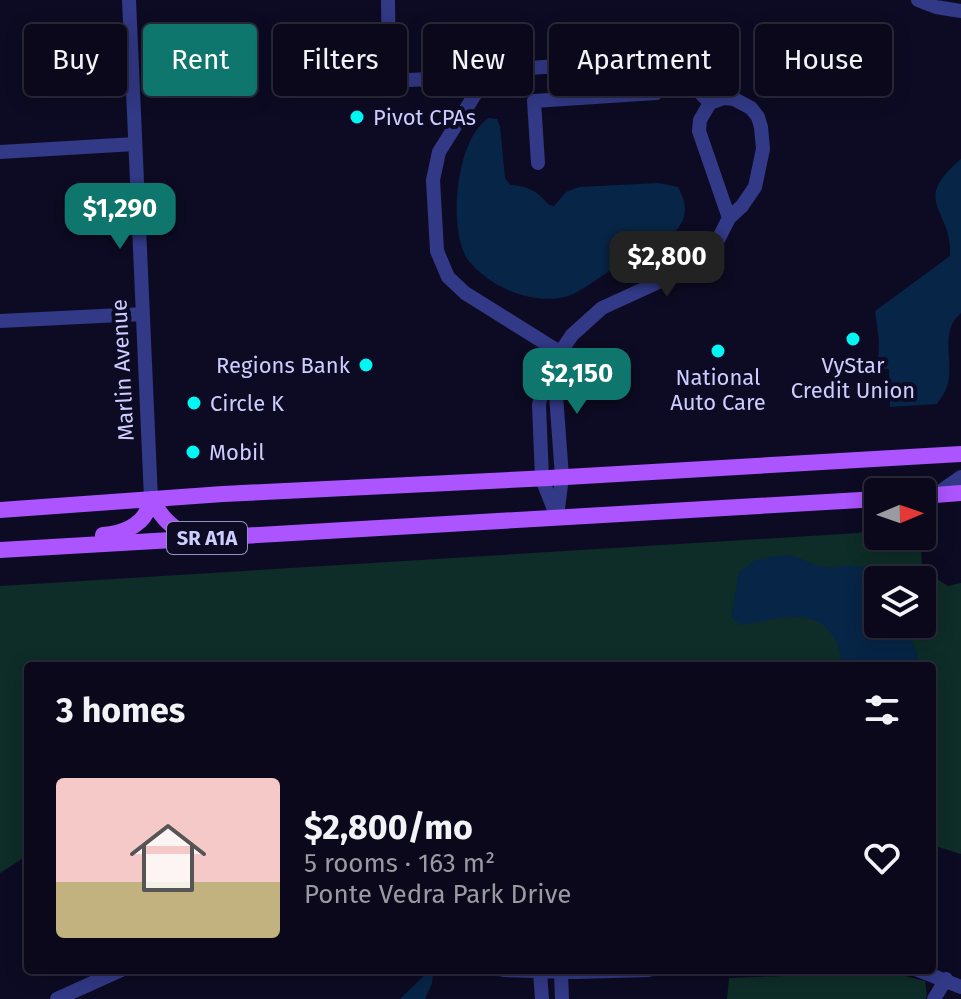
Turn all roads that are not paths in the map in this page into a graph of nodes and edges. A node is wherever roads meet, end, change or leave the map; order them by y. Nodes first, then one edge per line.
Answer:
1 (129, 0) edge
2 (388, 0) edge
3 (918, 0) edge
4 (961, 11) edge
5 (423, 79) edge
6 (474, 96) edge
7 (610, 96) edge
8 (703, 96) edge
9 (710, 103) junction
10 (135, 144) junction
11 (0, 152) edge
12 (538, 163) dead end
13 (729, 218) junction
14 (141, 314) junction
15 (0, 321) edge
16 (561, 353) junction
17 (961, 454) edge
18 (562, 477) junction
19 (961, 477) edge
20 (542, 479) junction
21 (936, 491) edge
22 (961, 493) edge
23 (936, 495) edge
24 (151, 499) junction
25 (864, 500) edge
26 (0, 510) edge
27 (557, 517) junction
28 (204, 538) junction
29 (0, 541) edge
30 (0, 550) edge
31 (112, 974) edge
32 (540, 974) edge
33 (561, 974) edge
34 (930, 974) edge
35 (946, 979) junction
36 (961, 987) edge
37 (57, 999) edge
38 (542, 999) edge
39 (562, 999) edge
40 (934, 999) edge

1 - 10 street, Marlin Avenue
2 - 5 street
3 - 4 street
6 - 16 street
7 - 12 street
8 - 9 street
9 - 13 street
9 - 13 street
10 - 11 street
10 - 14 street, Marlin Avenue
13 - 16 street
14 - 15 street
14 - 24 street, Marlin Avenue
16 - 18 street
16 - 20 street
17 - 18 main road, SR A1A
18 - 20 main road, SR A1A
18 - 27 street
19 - 21 street
20 - 24 main road, SR A1A
20 - 27 street
22 - 23 main road
24 - 26 main road, SR A1A
24 - 28 main road
24 - 29 main road
25 - 27 main road, SR A1A
27 - 28 main road, SR A1A
28 - 30 main road, SR A1A
31 - 37 street
32 - 38 street
33 - 39 street
34 - 35 street
35 - 36 street
35 - 40 street

